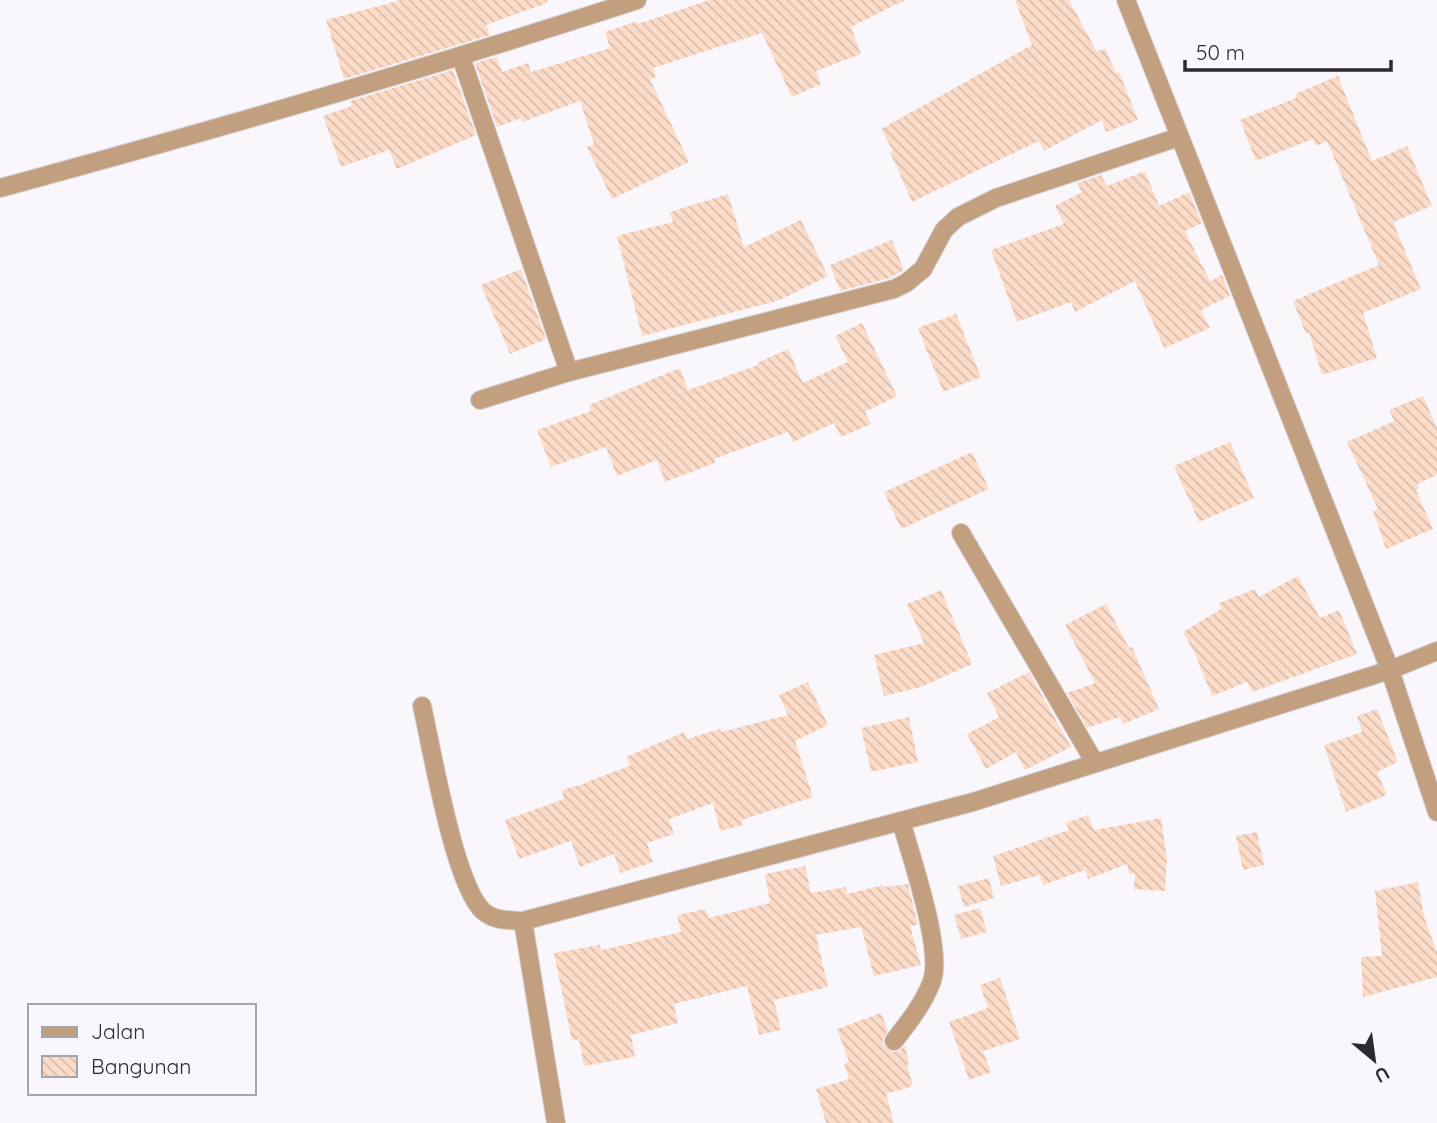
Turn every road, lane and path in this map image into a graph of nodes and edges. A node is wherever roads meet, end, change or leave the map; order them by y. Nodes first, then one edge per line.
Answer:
1 (637, 0) edge
2 (1126, 0) edge
3 (461, 57) junction
4 (1179, 137) junction
5 (0, 188) edge
6 (569, 372) junction
7 (480, 400) dead end
8 (961, 533) dead end
9 (1437, 651) edge
10 (1390, 670) junction
11 (422, 706) dead end
12 (1094, 763) junction
13 (1437, 811) edge
14 (901, 821) junction
15 (523, 921) junction
16 (894, 1041) dead end
17 (556, 1123) edge

1 - 3 street
2 - 4 street
3 - 5 street
3 - 6 street
4 - 6 street
4 - 10 street
6 - 7 street
8 - 12 street
9 - 10 street
10 - 12 street
10 - 13 street
11 - 15 street
12 - 14 street
14 - 15 street
14 - 16 street
15 - 17 street

